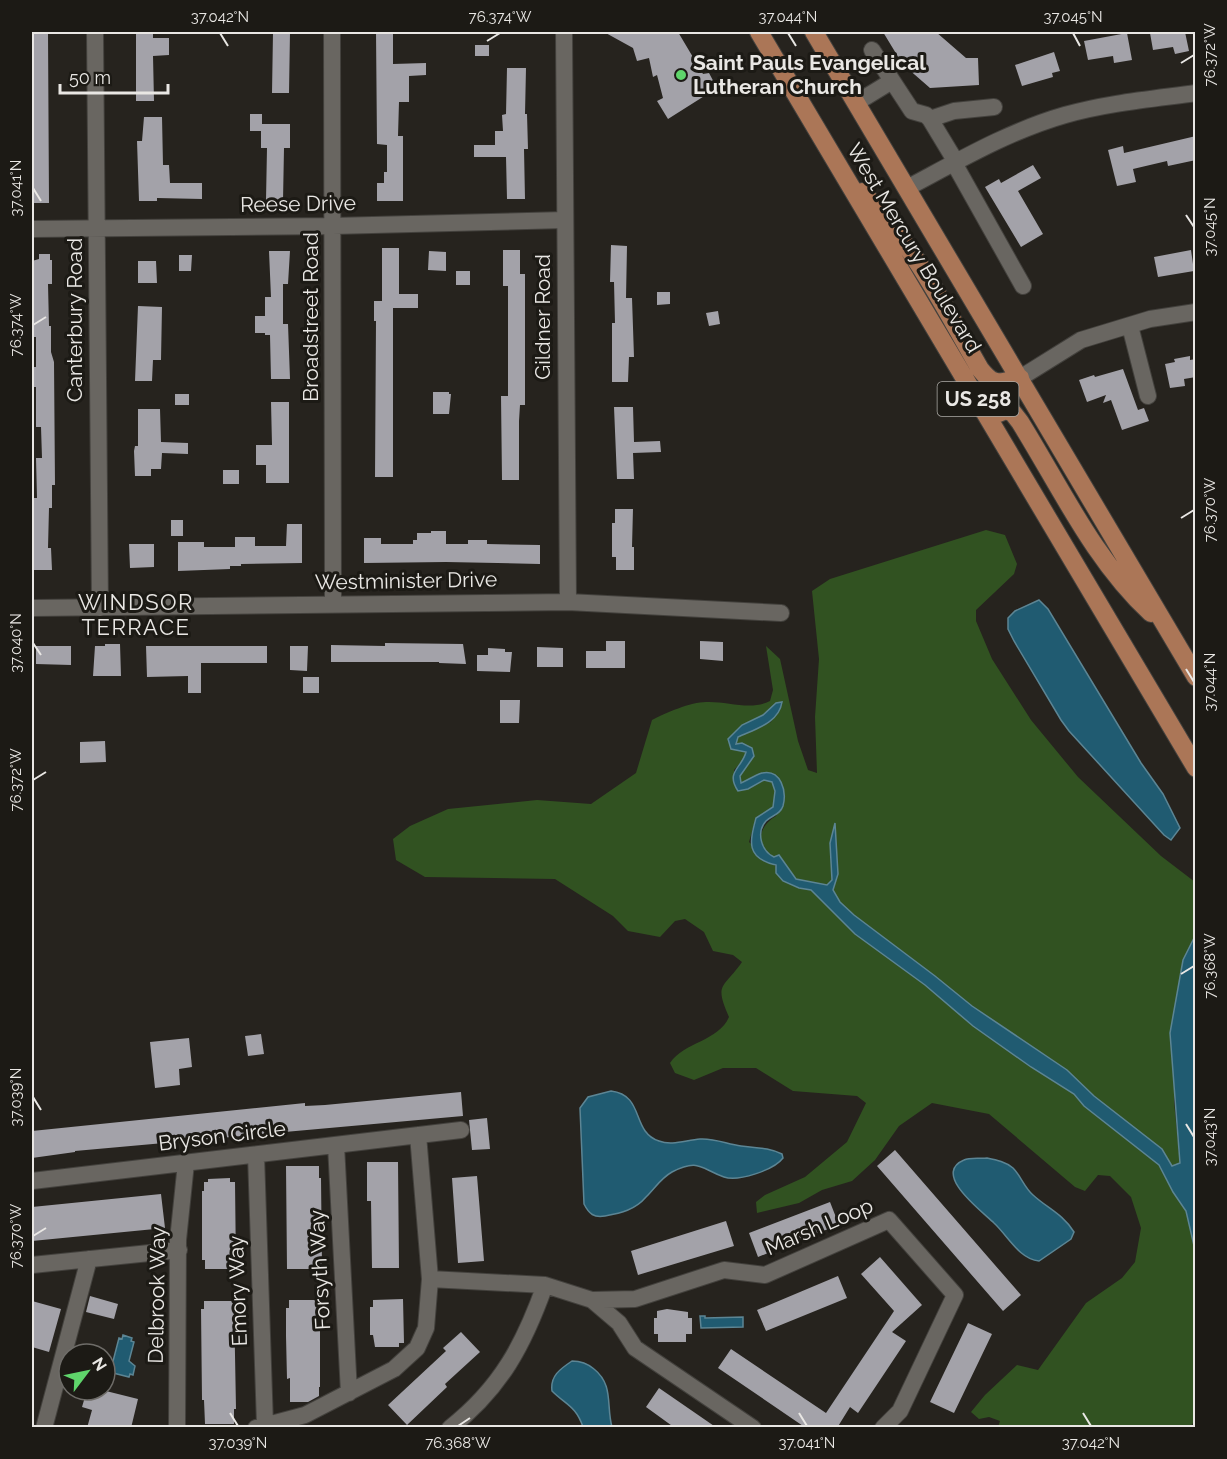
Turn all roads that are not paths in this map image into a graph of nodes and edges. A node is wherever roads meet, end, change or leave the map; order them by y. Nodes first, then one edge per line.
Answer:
1 (95, 32) edge
2 (332, 32) edge
3 (564, 32) edge
4 (759, 32) edge
5 (814, 32) edge
6 (872, 50) dead end
7 (892, 81) junction
8 (1196, 93) edge
9 (856, 103) junction
10 (994, 107) dead end
11 (930, 119) junction
12 (955, 163) junction
13 (843, 173) junction
14 (907, 188) junction
15 (565, 220) junction
16 (333, 226) junction
17 (32, 229) edge
18 (97, 229) junction
19 (1023, 286) dead end
20 (1196, 312) edge
21 (1130, 326) junction
22 (1020, 378) junction
23 (1148, 396) dead end
24 (988, 417) junction
25 (568, 602) junction
26 (333, 603) junction
27 (32, 608) edge
28 (100, 608) junction
29 (781, 613) dead end
30 (1168, 629) junction
31 (1196, 676) edge
32 (1196, 768) edge
33 (461, 1130) dead end
34 (418, 1135) junction
35 (336, 1145) junction
36 (256, 1155) junction
37 (186, 1163) junction
38 (32, 1182) edge
39 (179, 1250) junction
40 (89, 1259) junction
41 (32, 1265) edge
42 (430, 1279) junction
43 (545, 1285) junction
44 (592, 1300) junction
45 (349, 1393) junction
46 (260, 1426) edge
47 (45, 1428) edge
48 (177, 1428) edge
49 (450, 1428) edge
50 (753, 1428) edge
51 (883, 1428) edge

1 - 18 street, Canterbury Road
2 - 16 street, Broadstreet Road
3 - 15 street, Gildner Road
4 - 13 main road, West Mercury Boulevard / US 258
5 - 9 main road, West Mercury Boulevard / US 258
6 - 7 street
7 - 9 street
7 - 11 street
8 - 12 street
9 - 14 main road, West Mercury Boulevard / US 258
10 - 11 street
11 - 12 street
12 - 14 street
12 - 19 street
13 - 22 main road
13 - 24 main road, West Mercury Boulevard / US 258
14 - 22 main road, West Mercury Boulevard / US 258
15 - 16 street, Reese Drive
15 - 25 street, Gildner Road
16 - 18 street, Reese Drive
16 - 26 street, Broadstreet Road
17 - 18 street, Reese Drive
18 - 28 street, Canterbury Road
20 - 21 street
21 - 22 street
21 - 23 street
22 - 30 main road, West Mercury Boulevard / US 258
24 - 30 main road
24 - 32 main road, West Mercury Boulevard / US 258
25 - 26 street, Westminister Drive
25 - 29 street, Westminister Drive
26 - 28 street, Westminister Drive
27 - 28 street, Westminister Drive
30 - 31 main road, West Mercury Boulevard / US 258
33 - 34 street, Bryson Circle
34 - 35 street, Bryson Circle
34 - 42 street
35 - 36 street, Bryson Circle
35 - 45 street, Forsyth Way
36 - 37 street, Bryson Circle
36 - 46 street, Emory Way
37 - 38 street, Bryson Circle
37 - 39 street, Delbrook Way
39 - 40 street
39 - 48 street, Delbrook Way
40 - 41 street
40 - 47 street
42 - 43 street
42 - 45 street
43 - 44 street, Marsh Loop
43 - 49 street
44 - 50 street, Marsh Loop
44 - 51 street, Marsh Loop
45 - 46 street

